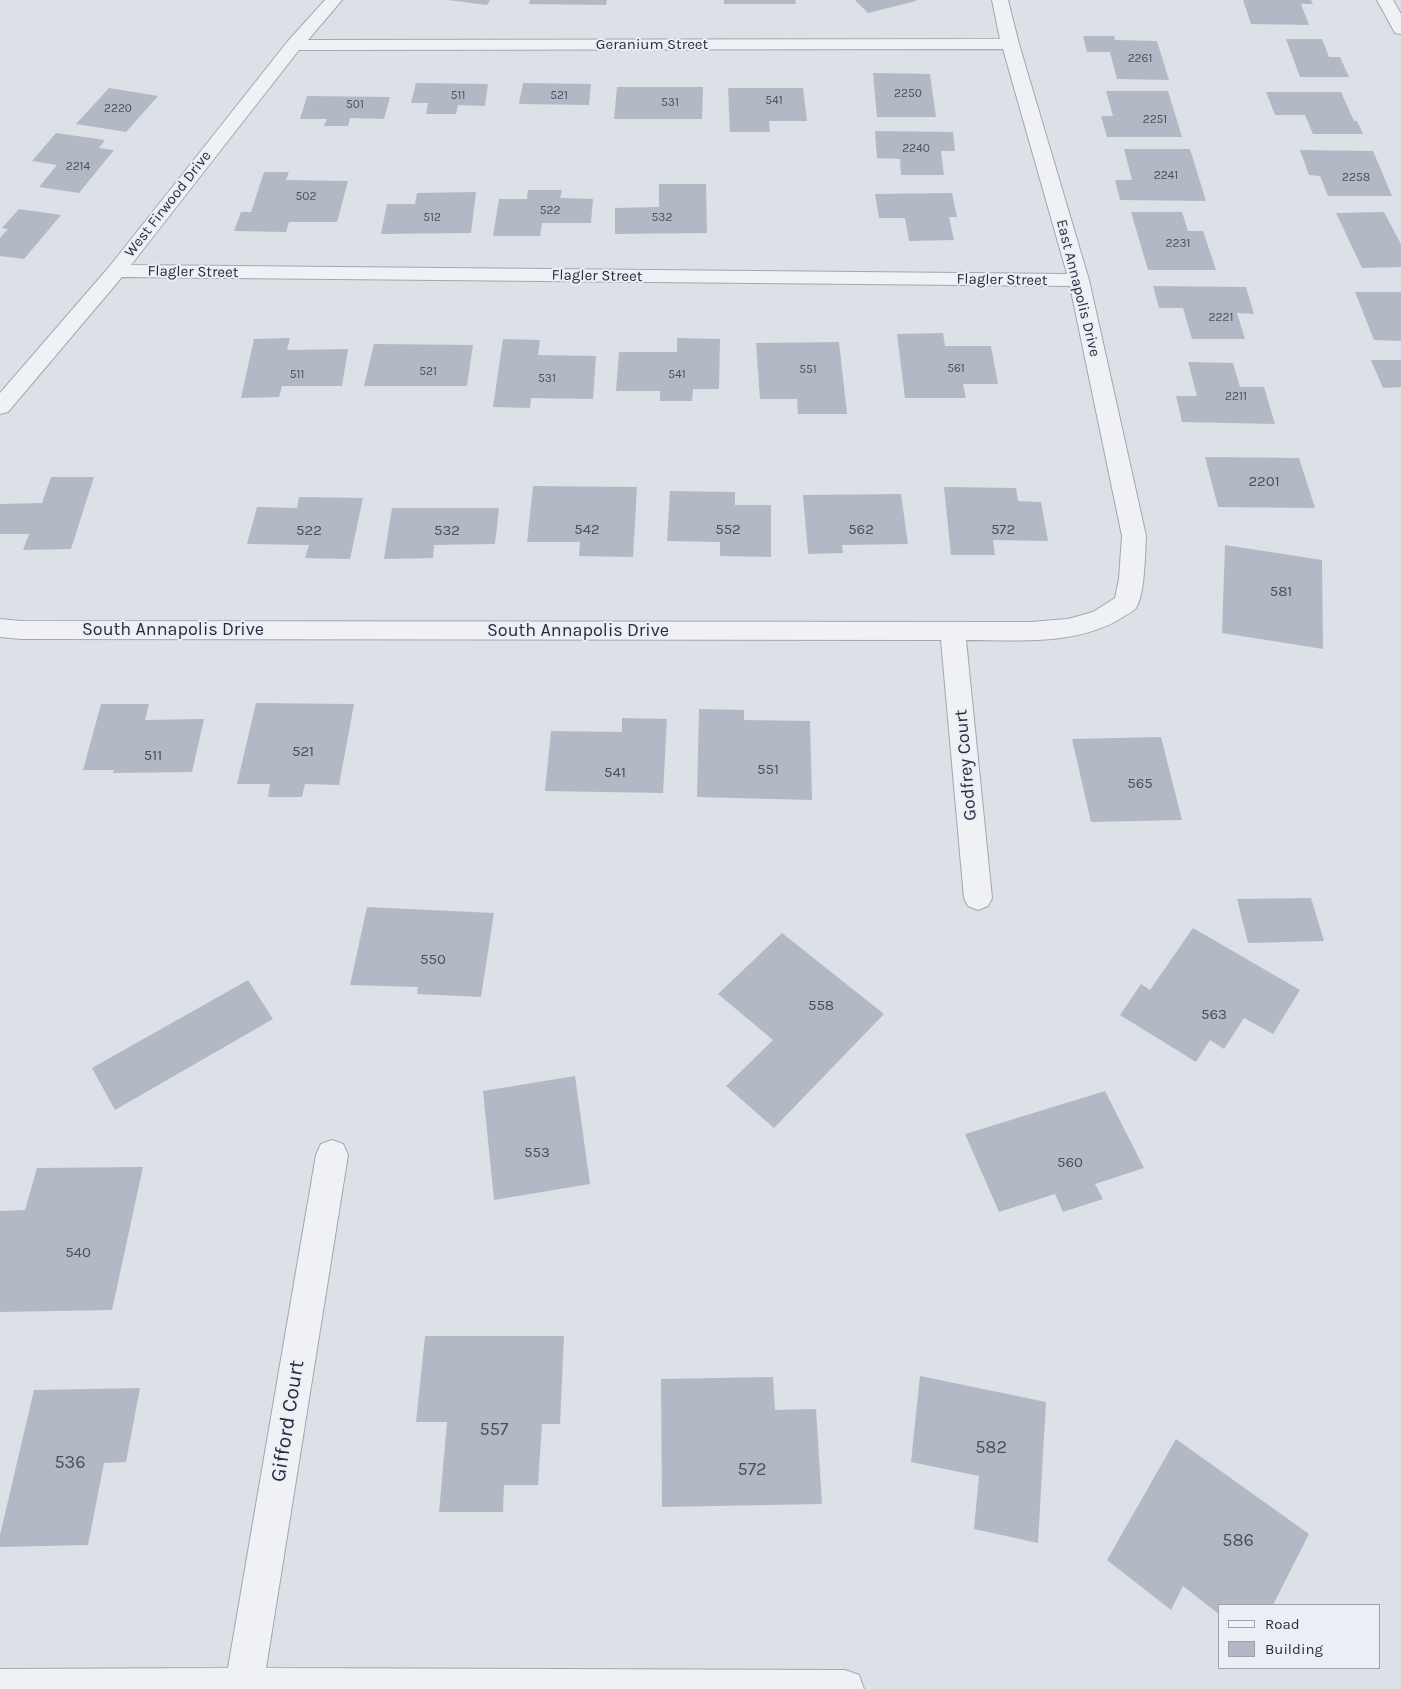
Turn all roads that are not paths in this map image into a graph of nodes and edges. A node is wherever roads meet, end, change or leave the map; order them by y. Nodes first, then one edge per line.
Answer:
1 (334, 0) edge
2 (1000, 0) edge
3 (1385, 0) edge
4 (1401, 29) edge
5 (1010, 44) junction
6 (294, 46) junction
7 (116, 271) junction
8 (1079, 280) junction
9 (0, 407) edge
10 (1131, 579) joint
11 (0, 628) edge
12 (953, 632) junction
13 (978, 898) dead end
14 (332, 1155) dead end
15 (244, 1687) junction
16 (0, 1688) edge
17 (845, 1689) edge

1 - 6 street, West Firwood Drive
2 - 5 street, East Annapolis Drive
3 - 4 street
5 - 6 street, Geranium Street
5 - 8 street, East Annapolis Drive
6 - 7 street, West Firwood Drive
7 - 8 street, Flagler Street
7 - 9 street, West Firwood Drive
8 - 10 street, East Annapolis Drive
10 - 12 street, South Annapolis Drive
11 - 12 street, South Annapolis Drive
12 - 13 street, Godfrey Court
14 - 15 street, Gifford Court
15 - 16 street
15 - 17 street

